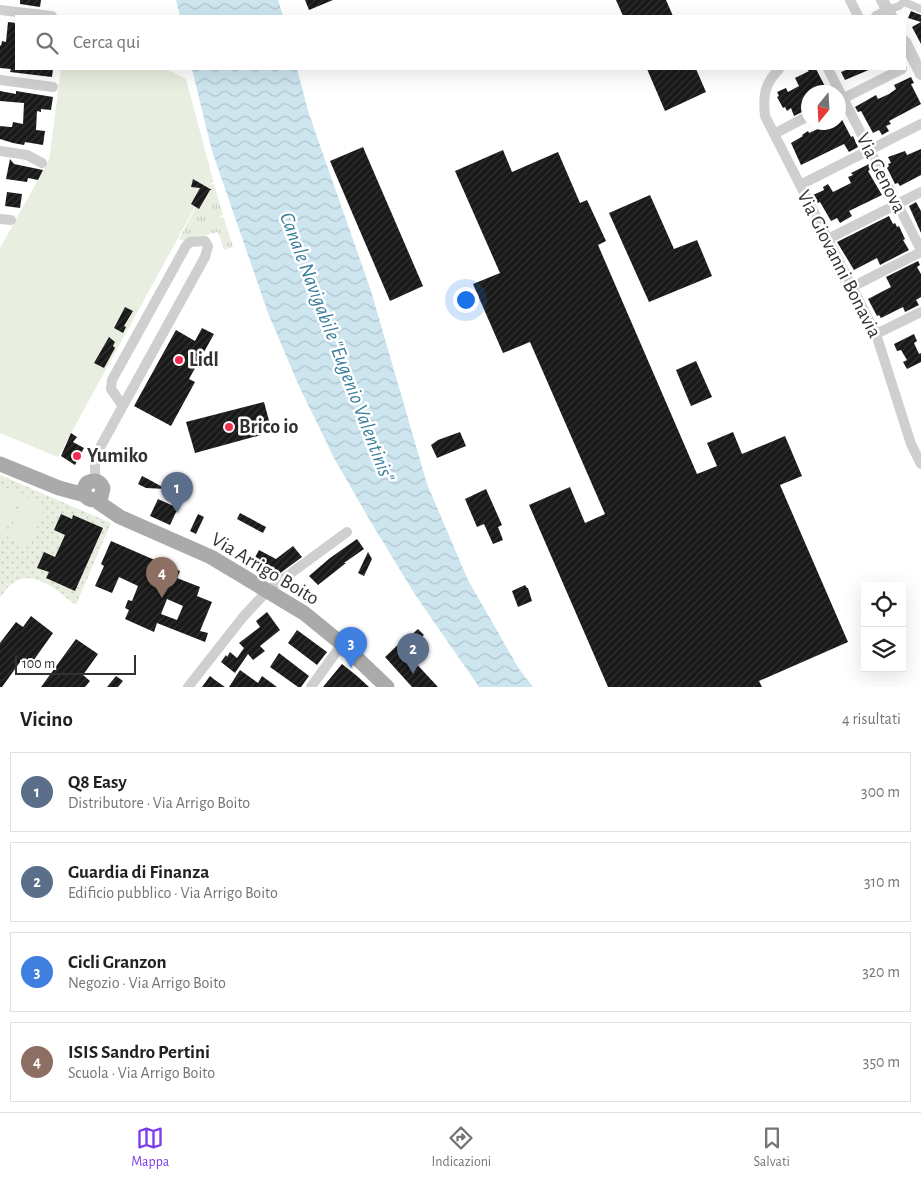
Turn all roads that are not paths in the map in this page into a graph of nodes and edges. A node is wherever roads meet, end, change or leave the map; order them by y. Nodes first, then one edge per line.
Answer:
1 (850, 0) edge
2 (887, 9) edge
3 (921, 9) edge
4 (0, 10) edge
5 (43, 15) edge
6 (858, 15) edge
7 (907, 66) edge
8 (778, 70) edge
9 (828, 70) edge
10 (899, 70) edge
11 (921, 74) edge
12 (0, 80) edge
13 (835, 85) edge
14 (52, 87) dead end
15 (846, 97) edge
16 (846, 109) edge
17 (801, 120) edge
18 (921, 124) edge
19 (774, 134) junction
20 (0, 151) edge
21 (869, 151) junction
22 (42, 163) dead end
23 (800, 185) junction
24 (921, 192) edge
25 (897, 204) junction
26 (828, 239) junction
27 (921, 251) edge
28 (852, 287) junction
29 (921, 312) edge
30 (876, 334) junction
31 (123, 406) junction
32 (0, 464) edge
33 (921, 464) edge
34 (92, 490) junction
35 (347, 532) dead end
36 (268, 590) junction
37 (342, 644) junction
38 (188, 687) edge
39 (311, 687) edge
40 (387, 687) edge

1 - 6 street
2 - 3 street
4 - 5 street
7 - 11 street
8 - 19 street, Via Giovanni Bonavia
9 - 13 street, Via Genova
10 - 15 street
12 - 14 street
16 - 21 street, Via Genova
17 - 19 street
18 - 21 street
19 - 23 street, Via Giovanni Bonavia
20 - 22 street
21 - 23 street
21 - 25 street, Via Genova
23 - 26 street, Via Giovanni Bonavia
24 - 25 street
25 - 26 street
25 - 27 street, Via Genova
26 - 28 street, Via Giovanni Bonavia
27 - 28 street
28 - 30 street, Via Giovanni Bonavia
29 - 30 street
30 - 33 street, Via Giovanni Bonavia
31 - 31 street
31 - 34 street
32 - 34 main road, Via Arrigo Boito
34 - 36 main road, Via Arrigo Boito
35 - 36 street
36 - 37 main road, Via Arrigo Boito
36 - 38 street
37 - 39 street
37 - 40 main road, Via Arrigo Boito

